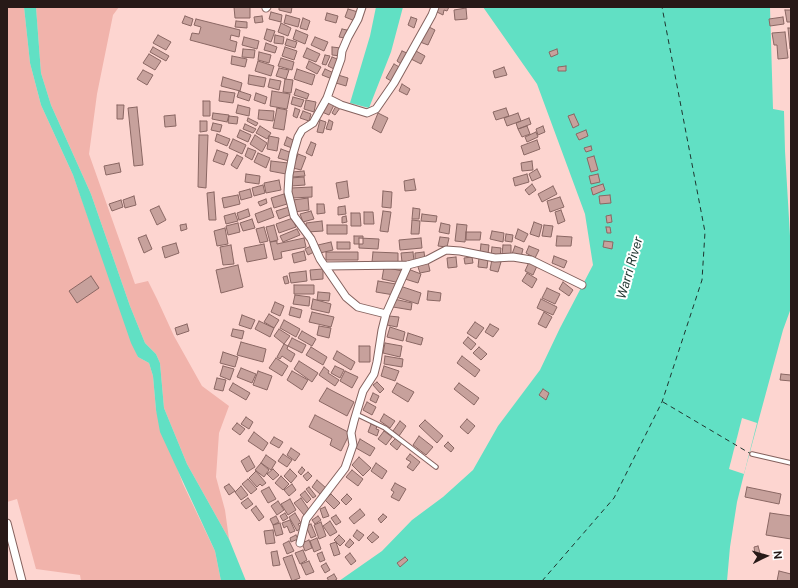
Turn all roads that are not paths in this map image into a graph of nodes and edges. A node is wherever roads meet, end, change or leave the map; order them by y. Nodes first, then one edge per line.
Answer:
1 (362, 7) edge
2 (435, 7) edge
3 (327, 98) junction
4 (408, 265) junction
5 (325, 266) junction
6 (582, 285) dead end
7 (386, 314) junction
8 (356, 414) junction
9 (752, 454) dead end
10 (791, 463) edge
11 (436, 467) dead end
12 (7, 523) edge
13 (300, 543) dead end
14 (22, 581) edge

1 - 3 street
2 - 3 street
3 - 5 street
4 - 5 street
4 - 6 street
4 - 7 street
5 - 7 street
7 - 8 street
8 - 11 lane
8 - 13 street
9 - 10 lane
12 - 14 street

